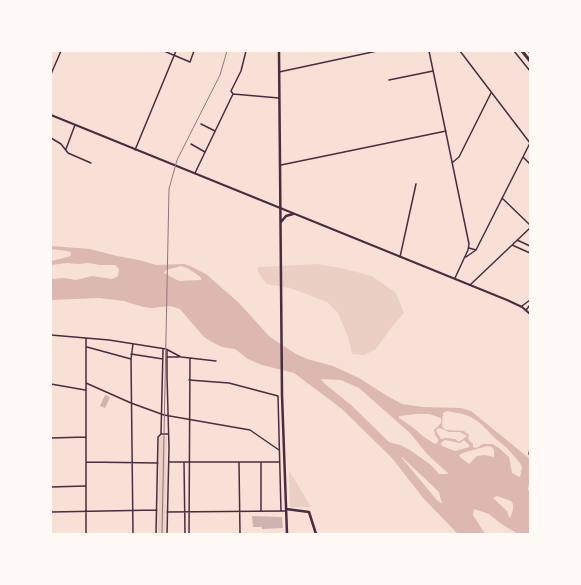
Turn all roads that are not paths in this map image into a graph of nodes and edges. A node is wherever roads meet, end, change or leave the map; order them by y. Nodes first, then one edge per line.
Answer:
1 (61, 51) edge
2 (164, 51) edge
3 (176, 51) edge
4 (194, 51) edge
5 (246, 51) edge
6 (279, 51) edge
7 (377, 51) edge
8 (429, 51) edge
9 (460, 51) edge
10 (514, 51) edge
11 (522, 51) edge
12 (174, 55) junction
13 (530, 61) edge
14 (433, 71) junction
15 (530, 71) edge
16 (279, 72) junction
17 (51, 74) edge
18 (54, 76) dead end
19 (389, 80) dead end
20 (491, 92) junction
21 (233, 94) junction
22 (280, 98) junction
23 (51, 115) edge
24 (201, 124) dead end
25 (75, 125) junction
26 (215, 131) junction
27 (446, 131) junction
28 (51, 138) edge
29 (530, 143) edge
30 (191, 144) dead end
31 (66, 150) junction
32 (135, 150) junction
33 (205, 152) junction
34 (523, 157) junction
35 (452, 162) junction
36 (91, 163) dead end
37 (530, 164) edge
38 (281, 165) junction
39 (195, 173) junction
40 (416, 184) dead end
41 (502, 198) junction
42 (281, 209) junction
43 (293, 214) junction
44 (281, 222) junction
45 (530, 226) edge
46 (517, 240) junction
47 (512, 245) junction
48 (530, 246) edge
49 (469, 248) junction
50 (476, 250) junction
51 (530, 252) edge
52 (400, 257) junction
53 (465, 258) junction
54 (455, 278) junction
55 (470, 285) junction
56 (530, 300) edge
57 (530, 305) edge
58 (522, 307) junction
59 (526, 310) junction
60 (530, 314) edge
61 (51, 334) edge
62 (86, 339) junction
63 (133, 344) junction
64 (86, 347) junction
65 (163, 349) junction
66 (167, 350) junction
67 (131, 354) junction
68 (167, 356) junction
69 (181, 357) junction
70 (190, 358) junction
71 (131, 359) junction
72 (163, 359) junction
73 (216, 361) dead end
74 (190, 380) junction
75 (86, 383) junction
76 (51, 384) edge
77 (86, 390) junction
78 (131, 403) junction
79 (162, 414) junction
80 (168, 415) junction
81 (189, 419) junction
82 (161, 434) junction
83 (168, 434) junction
84 (86, 437) junction
85 (51, 438) edge
86 (530, 449) edge
87 (279, 450) junction
88 (529, 454) dead end
89 (86, 462) junction
90 (132, 462) junction
91 (168, 462) junction
92 (184, 462) junction
93 (189, 462) junction
94 (239, 462) junction
95 (261, 462) junction
96 (279, 462) junction
97 (158, 463) junction
98 (86, 486) junction
99 (51, 487) edge
100 (133, 510) junction
101 (157, 510) junction
102 (286, 510) junction
103 (290, 510) junction
104 (239, 511) junction
105 (261, 511) junction
106 (281, 511) junction
107 (51, 512) edge
108 (86, 512) junction
109 (167, 512) junction
110 (184, 512) junction
111 (189, 512) junction
112 (286, 520) junction
113 (86, 534) edge
114 (134, 534) edge
115 (156, 534) edge
116 (167, 534) edge
117 (185, 534) edge
118 (189, 534) edge
119 (240, 534) edge
120 (286, 534) edge
121 (316, 534) edge

1 - 17 street
2 - 12 street
3 - 12 street
4 - 12 street
5 - 21 street
6 - 16 main road
7 - 16 street
8 - 14 street
9 - 20 street
10 - 15 street
11 - 13 highway
12 - 32 street
14 - 19 street
14 - 27 street
16 - 22 main road
17 - 18 street
20 - 29 street
20 - 35 street
21 - 22 street
21 - 26 street
22 - 38 main road
23 - 25 street
24 - 26 street
25 - 31 street
25 - 32 street
26 - 33 street
27 - 35 street
27 - 38 street
28 - 31 street
29 - 34 street
30 - 33 street
31 - 36 street
32 - 39 street
33 - 39 street
34 - 37 street
34 - 41 street
35 - 49 street
38 - 42 main road
39 - 42 street
40 - 52 street
41 - 45 street
41 - 50 street
42 - 43 street
42 - 44 main road
43 - 44 main road
43 - 52 street
44 - 102 main road
45 - 46 street
46 - 47 street
46 - 48 street
47 - 51 street
47 - 55 street
49 - 50 street
49 - 53 street
50 - 53 street
52 - 54 street
53 - 54 street
54 - 55 street
55 - 58 street
56 - 58 street
57 - 59 street
58 - 59 street
59 - 60 street
61 - 62 street
62 - 63 street
62 - 64 street
63 - 65 street
63 - 67 street
64 - 71 street
64 - 75 street
65 - 66 street
65 - 72 street
66 - 68 street
66 - 69 street
67 - 71 street
67 - 72 street
68 - 69 street
68 - 80 street
69 - 70 street
70 - 73 street
70 - 74 street
71 - 78 street
72 - 79 street
74 - 81 street
74 - 87 street
75 - 77 street
75 - 78 street
76 - 77 street
77 - 84 street
78 - 79 street
78 - 90 street
79 - 80 street
79 - 82 street
80 - 81 street
80 - 83 street
81 - 87 street
81 - 93 street
82 - 83 street
82 - 97 street
83 - 91 street
84 - 85 street
84 - 89 street
86 - 88 street
87 - 96 street
89 - 90 street
89 - 98 street
90 - 97 street
90 - 100 street
91 - 92 street
91 - 109 street
92 - 93 street
92 - 110 street
93 - 94 street
93 - 111 street
94 - 95 street
94 - 104 street
95 - 96 street
95 - 105 street
96 - 106 street
97 - 101 street
98 - 99 street
98 - 108 street
100 - 101 street
100 - 108 street
100 - 114 street
101 - 115 street
102 - 103 main road
102 - 106 street
102 - 112 main road
103 - 112 main road
103 - 121 main road
104 - 105 street
104 - 111 street
104 - 119 street
105 - 106 street
107 - 108 street
108 - 113 street
109 - 110 street
109 - 116 street
110 - 111 street
110 - 117 street
111 - 118 street
112 - 120 main road

